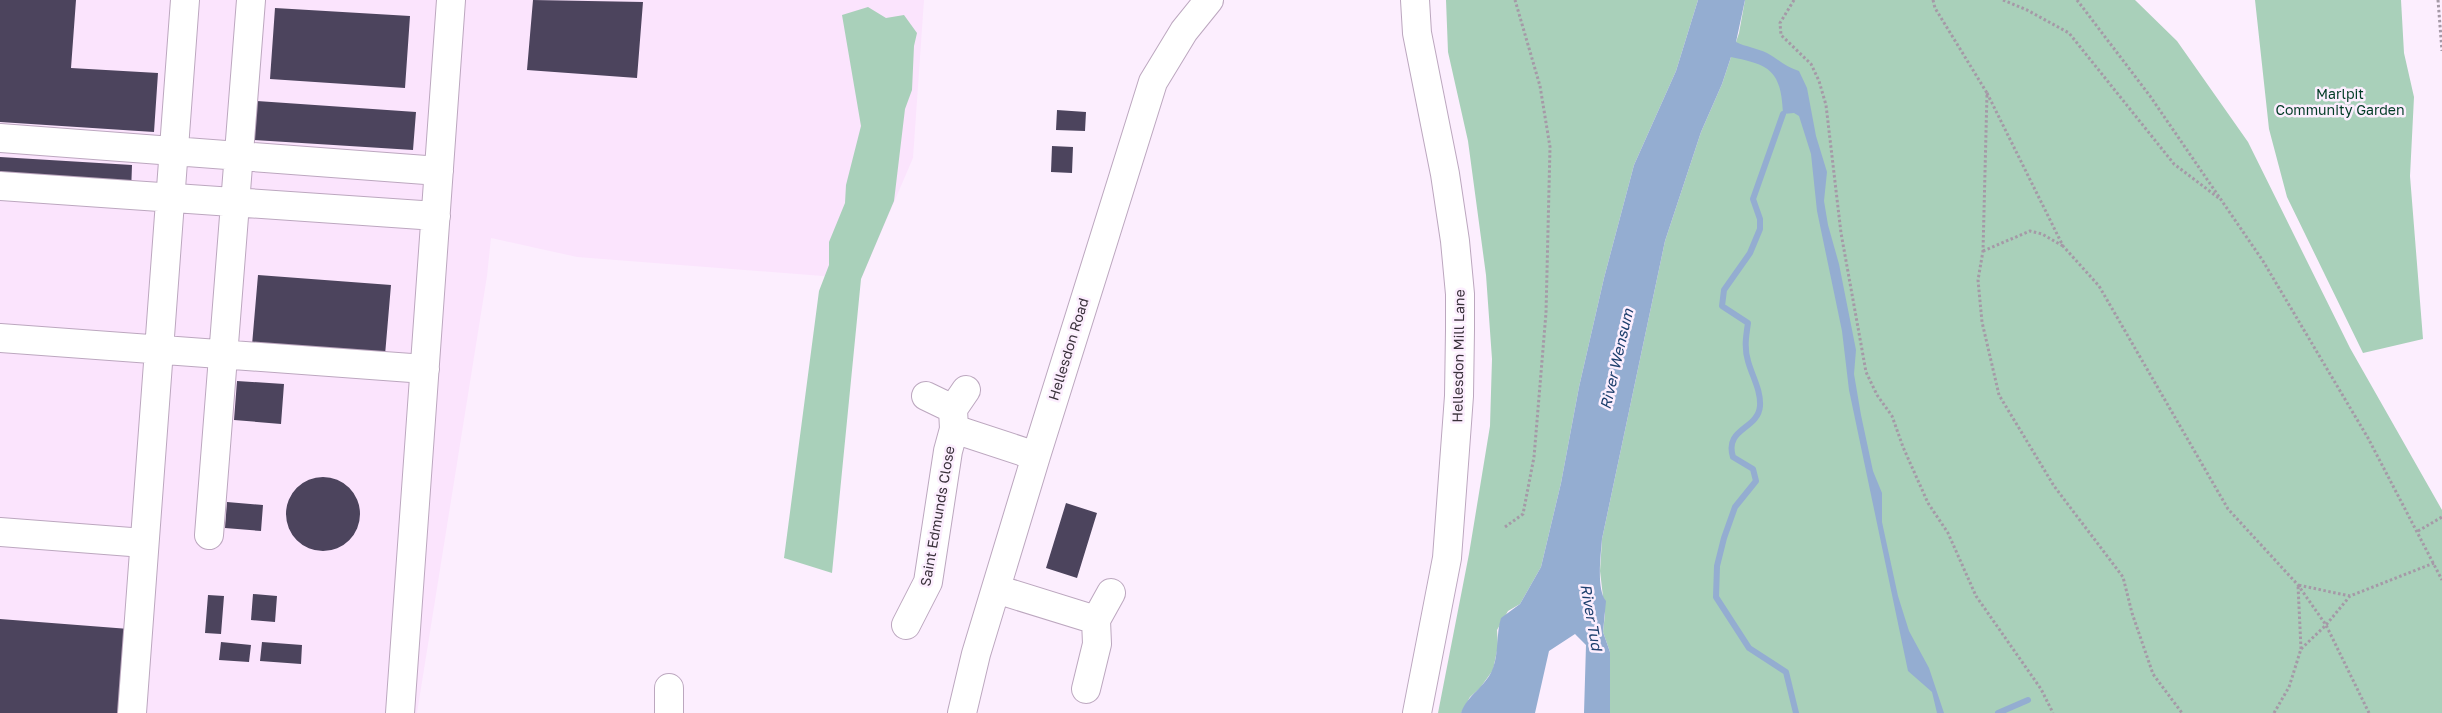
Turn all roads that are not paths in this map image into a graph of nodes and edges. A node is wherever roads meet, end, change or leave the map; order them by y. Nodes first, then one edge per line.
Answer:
1 (185, 0) edge
2 (251, 0) edge
3 (451, 0) edge
4 (1209, 0) edge
5 (1416, 0) edge
6 (0, 138) edge
7 (173, 151) junction
8 (238, 155) junction
9 (438, 170) junction
10 (0, 186) edge
11 (170, 198) junction
12 (235, 202) junction
13 (436, 216) junction
14 (0, 338) edge
15 (159, 349) junction
16 (224, 355) junction
17 (425, 369) junction
18 (926, 396) dead end
19 (958, 409) junction
20 (1036, 456) junction
21 (0, 532) edge
22 (209, 535) dead end
23 (144, 543) junction
24 (996, 589) junction
25 (1111, 593) dead end
26 (921, 613) dead end
27 (1096, 620) junction
28 (1086, 689) dead end
29 (132, 713) edge
30 (400, 713) edge
31 (962, 713) edge
32 (1417, 713) edge

1 - 7 street
2 - 8 street
3 - 9 street
4 - 20 street, Hellesdon Road
5 - 32 street, Hellesdon Mill Lane
6 - 7 street
7 - 8 street
7 - 11 street
8 - 9 street
8 - 12 street
9 - 13 street
10 - 11 street
11 - 12 street
11 - 15 street
12 - 13 street
12 - 16 street
13 - 17 street
14 - 15 street
15 - 16 street
15 - 23 street
16 - 17 street
16 - 22 street
17 - 30 street
18 - 19 street, Saint Edmunds Close
19 - 20 street, Saint Edmunds Close
19 - 26 street, Saint Edmunds Close
20 - 24 street, Hellesdon Road
21 - 23 street
23 - 29 street
24 - 27 street
24 - 31 street, Hellesdon Road
25 - 27 street
27 - 28 street

